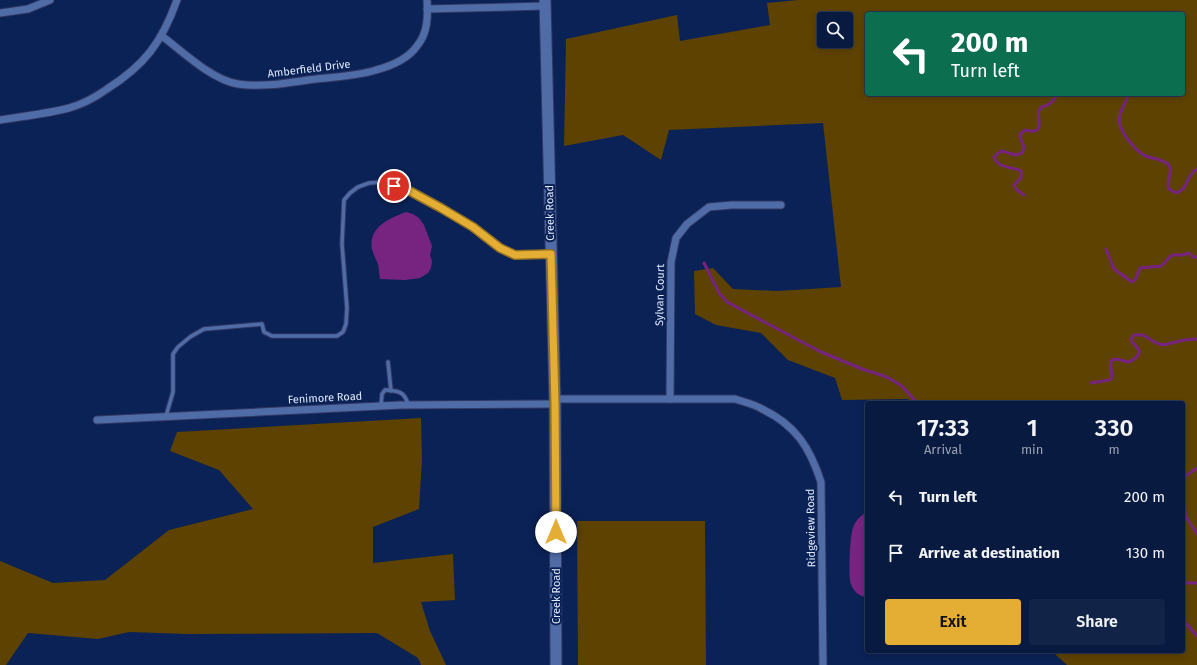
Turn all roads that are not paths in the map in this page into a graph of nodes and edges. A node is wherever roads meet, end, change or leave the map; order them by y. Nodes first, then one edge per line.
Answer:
1 (50, 0) edge
2 (177, 0) edge
3 (427, 0) edge
4 (545, 3) edge
5 (427, 9) junction
6 (0, 13) edge
7 (162, 36) junction
8 (0, 120) edge
9 (781, 205) dead end
10 (551, 254) junction
11 (388, 362) dead end
12 (391, 391) junction
13 (670, 399) junction
14 (555, 401) junction
15 (408, 405) junction
16 (381, 406) junction
17 (166, 418) junction
18 (97, 420) dead end
19 (556, 665) edge
20 (823, 665) edge

1 - 6 street
2 - 7 street
3 - 5 street, Amberfield Drive
4 - 5 street
4 - 10 main road, Creek Road
5 - 7 street, Amberfield Drive
7 - 8 street
9 - 13 street, Sylvan Court
10 - 14 main road, Creek Road
10 - 17 lane
11 - 12 lane
12 - 15 lane
12 - 16 lane
13 - 14 street, Ridgeview Road
13 - 20 street, Ridgeview Road
14 - 15 street, Fenimore Road
14 - 19 main road, Creek Road
15 - 16 street, Fenimore Road
16 - 17 street, Fenimore Road
17 - 18 street, Fenimore Road

